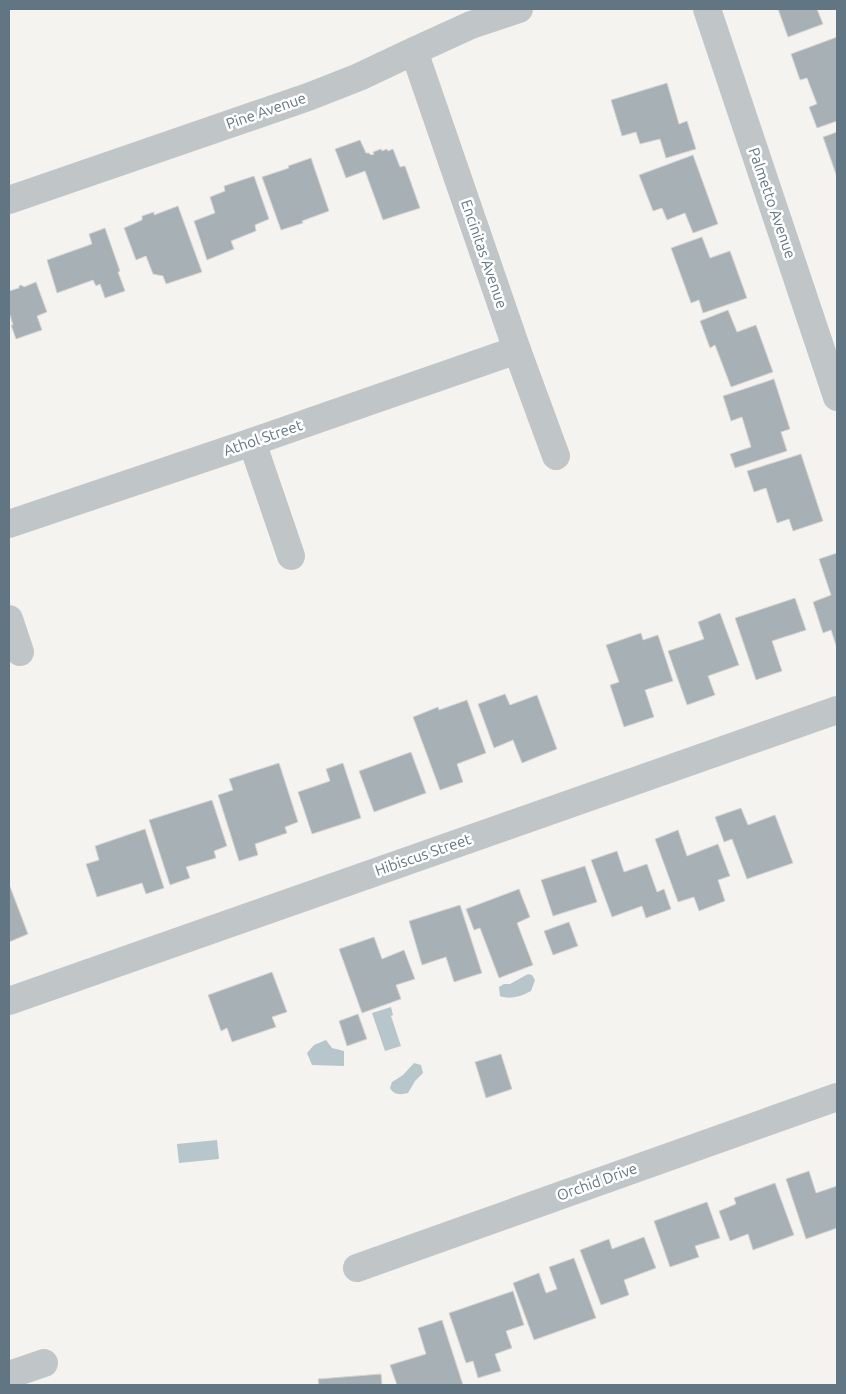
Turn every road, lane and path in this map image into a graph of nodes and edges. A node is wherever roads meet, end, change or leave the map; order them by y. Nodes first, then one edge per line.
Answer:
1 (518, 9) edge
2 (707, 9) edge
3 (414, 50) junction
4 (9, 200) edge
5 (517, 350) junction
6 (837, 397) edge
7 (252, 442) junction
8 (556, 456) dead end
9 (9, 524) edge
10 (291, 556) dead end
11 (9, 619) edge
12 (20, 652) dead end
13 (837, 710) edge
14 (9, 1001) edge
15 (837, 1097) edge
16 (357, 1268) dead end
17 (44, 1364) dead end
18 (9, 1375) edge

1 - 3 street, Pine Avenue
2 - 6 street, Palmetto Avenue
3 - 4 street, Pine Avenue
3 - 5 street, Encinitas Avenue
5 - 7 street, Athol Street
5 - 8 street, Encinitas Avenue
7 - 9 street, Athol Street
7 - 10 street
11 - 12 street
13 - 14 street, Hibiscus Street
15 - 16 street, Orchid Drive
17 - 18 street

